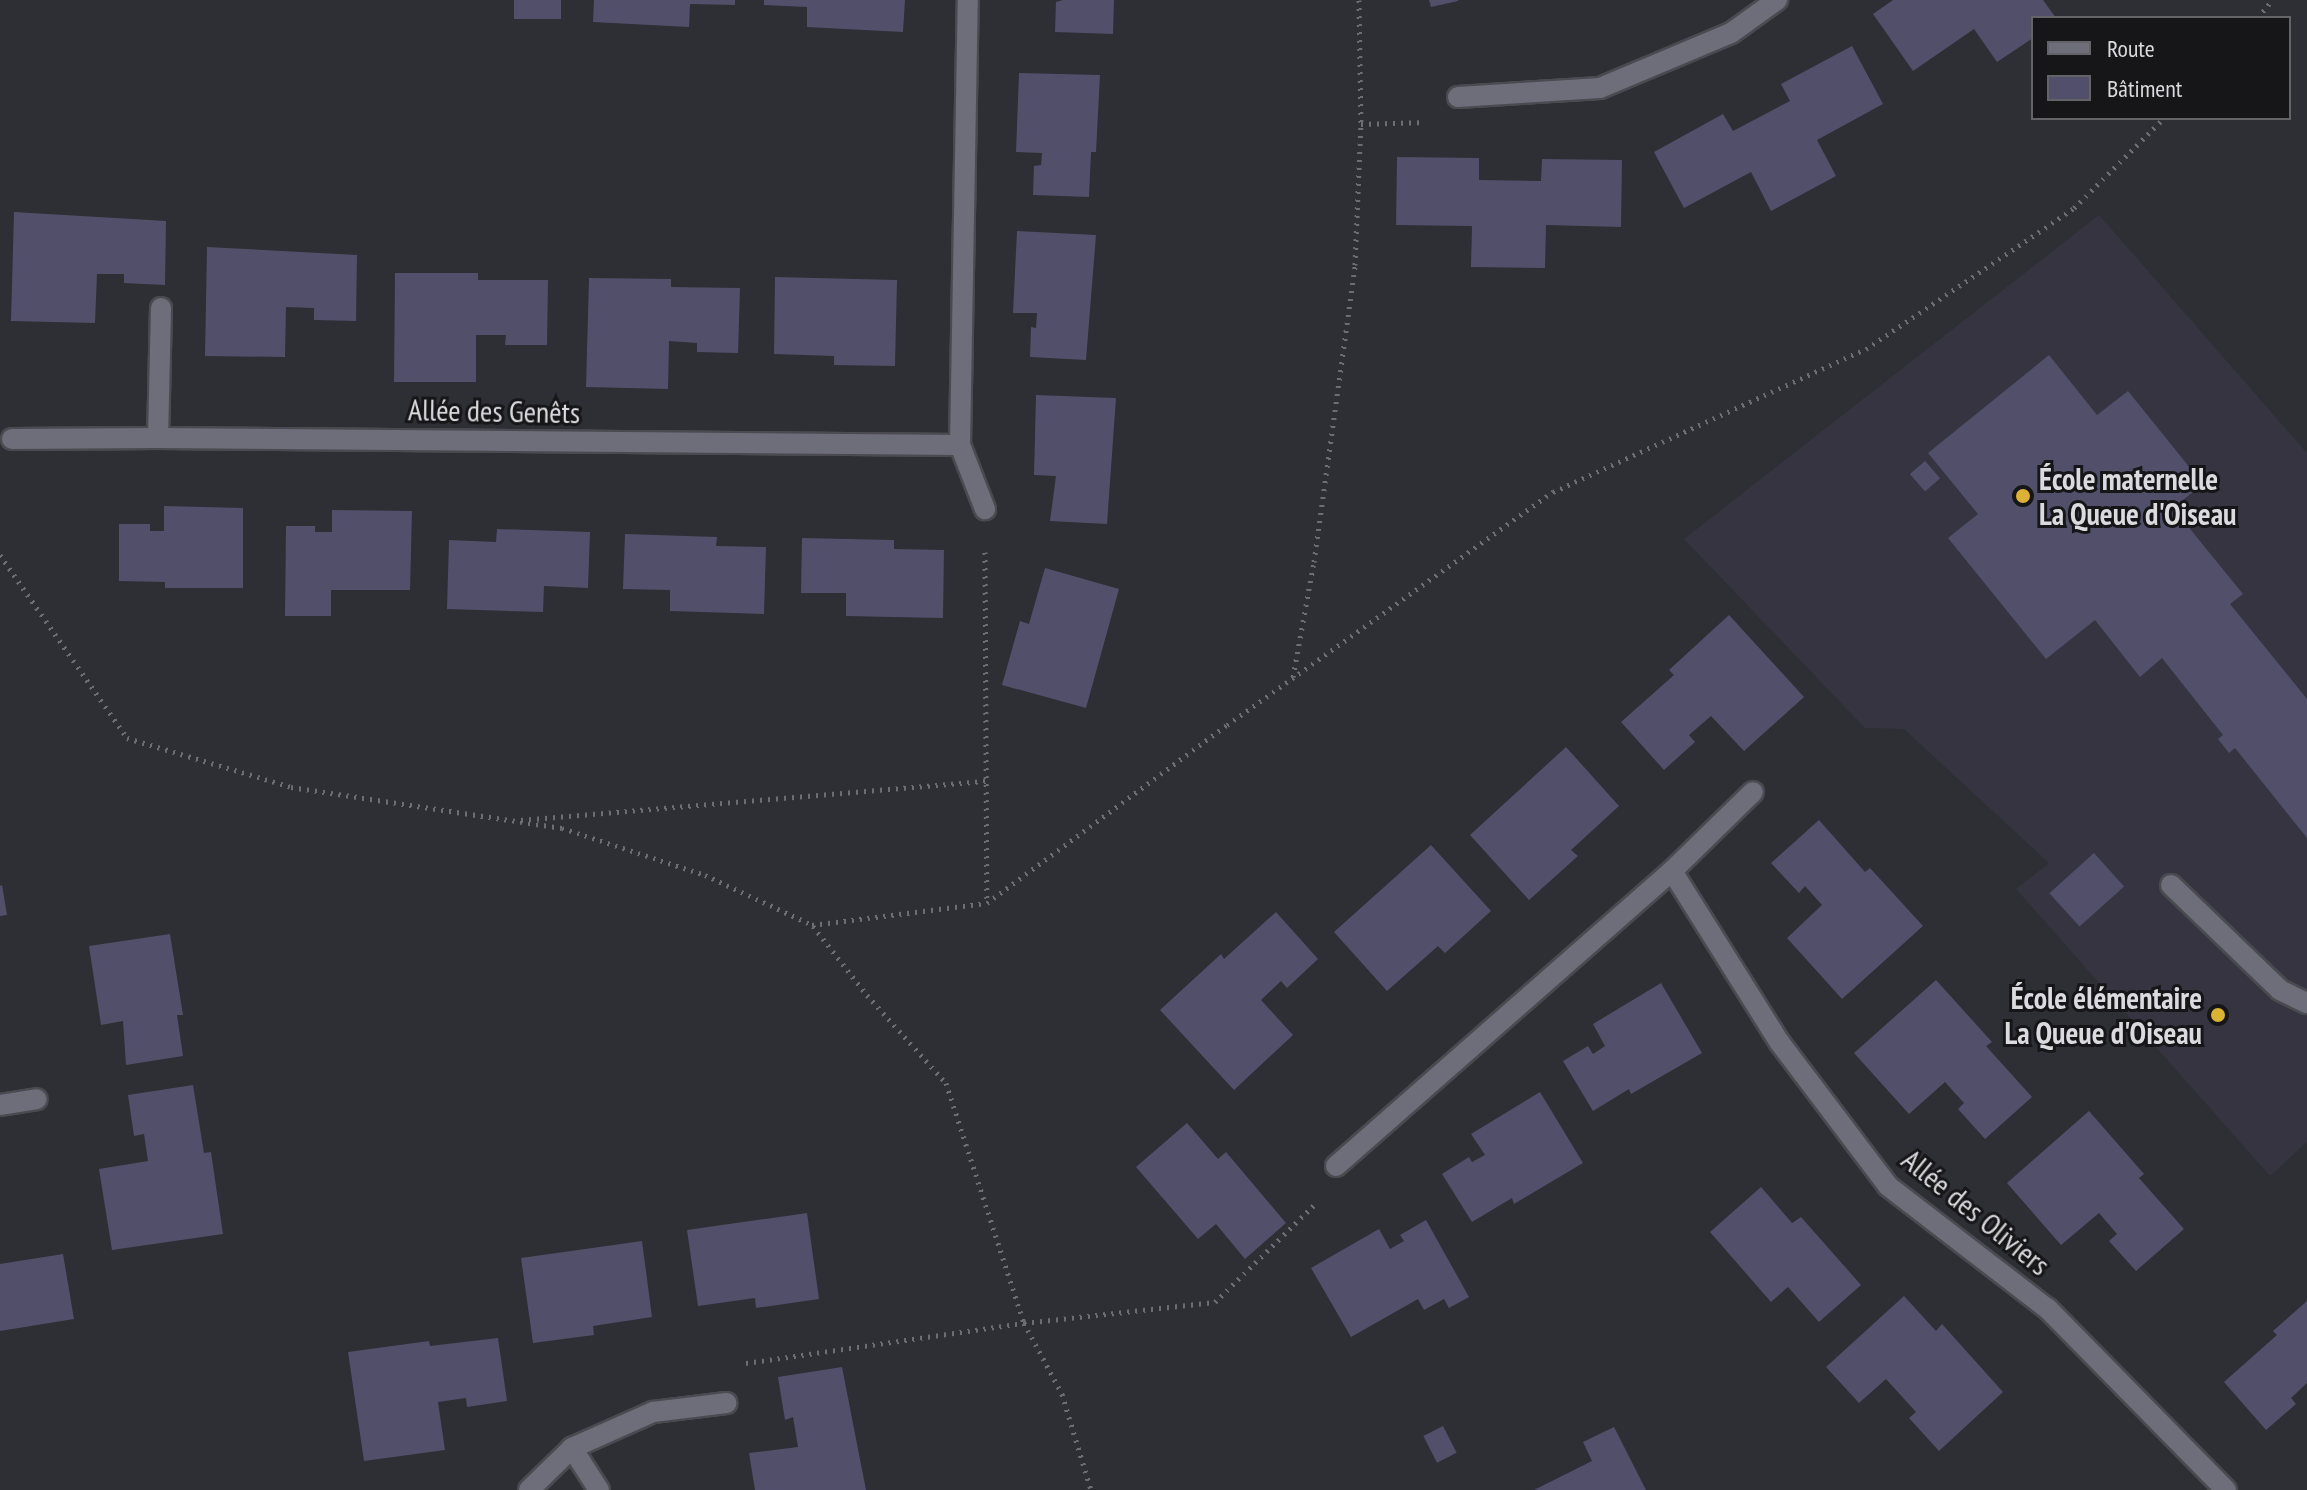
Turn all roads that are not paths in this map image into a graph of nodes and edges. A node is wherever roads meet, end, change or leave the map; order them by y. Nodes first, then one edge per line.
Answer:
1 (968, 0) edge
2 (1777, 0) edge
3 (1458, 97) road end
4 (161, 308) dead end
5 (158, 438) junction
6 (12, 439) dead end
7 (960, 445) junction
8 (985, 509) road end
9 (1753, 792) dead end
10 (1672, 871) junction
11 (2171, 885) dead end
12 (2307, 1003) edge
13 (37, 1099) dead end
14 (0, 1105) edge
15 (1336, 1166) road end
16 (726, 1403) road end
17 (572, 1448) junction
18 (529, 1490) edge
19 (599, 1490) edge
20 (2226, 1490) edge

1 - 7 street
2 - 3 street
4 - 5 street
5 - 6 street, Allée des Genêts
5 - 7 street, Allée des Genêts
7 - 8 street
9 - 10 street
10 - 15 street
10 - 20 street, Allée des Oliviers
11 - 12 street
13 - 14 street
16 - 17 street
17 - 18 street
17 - 19 street

